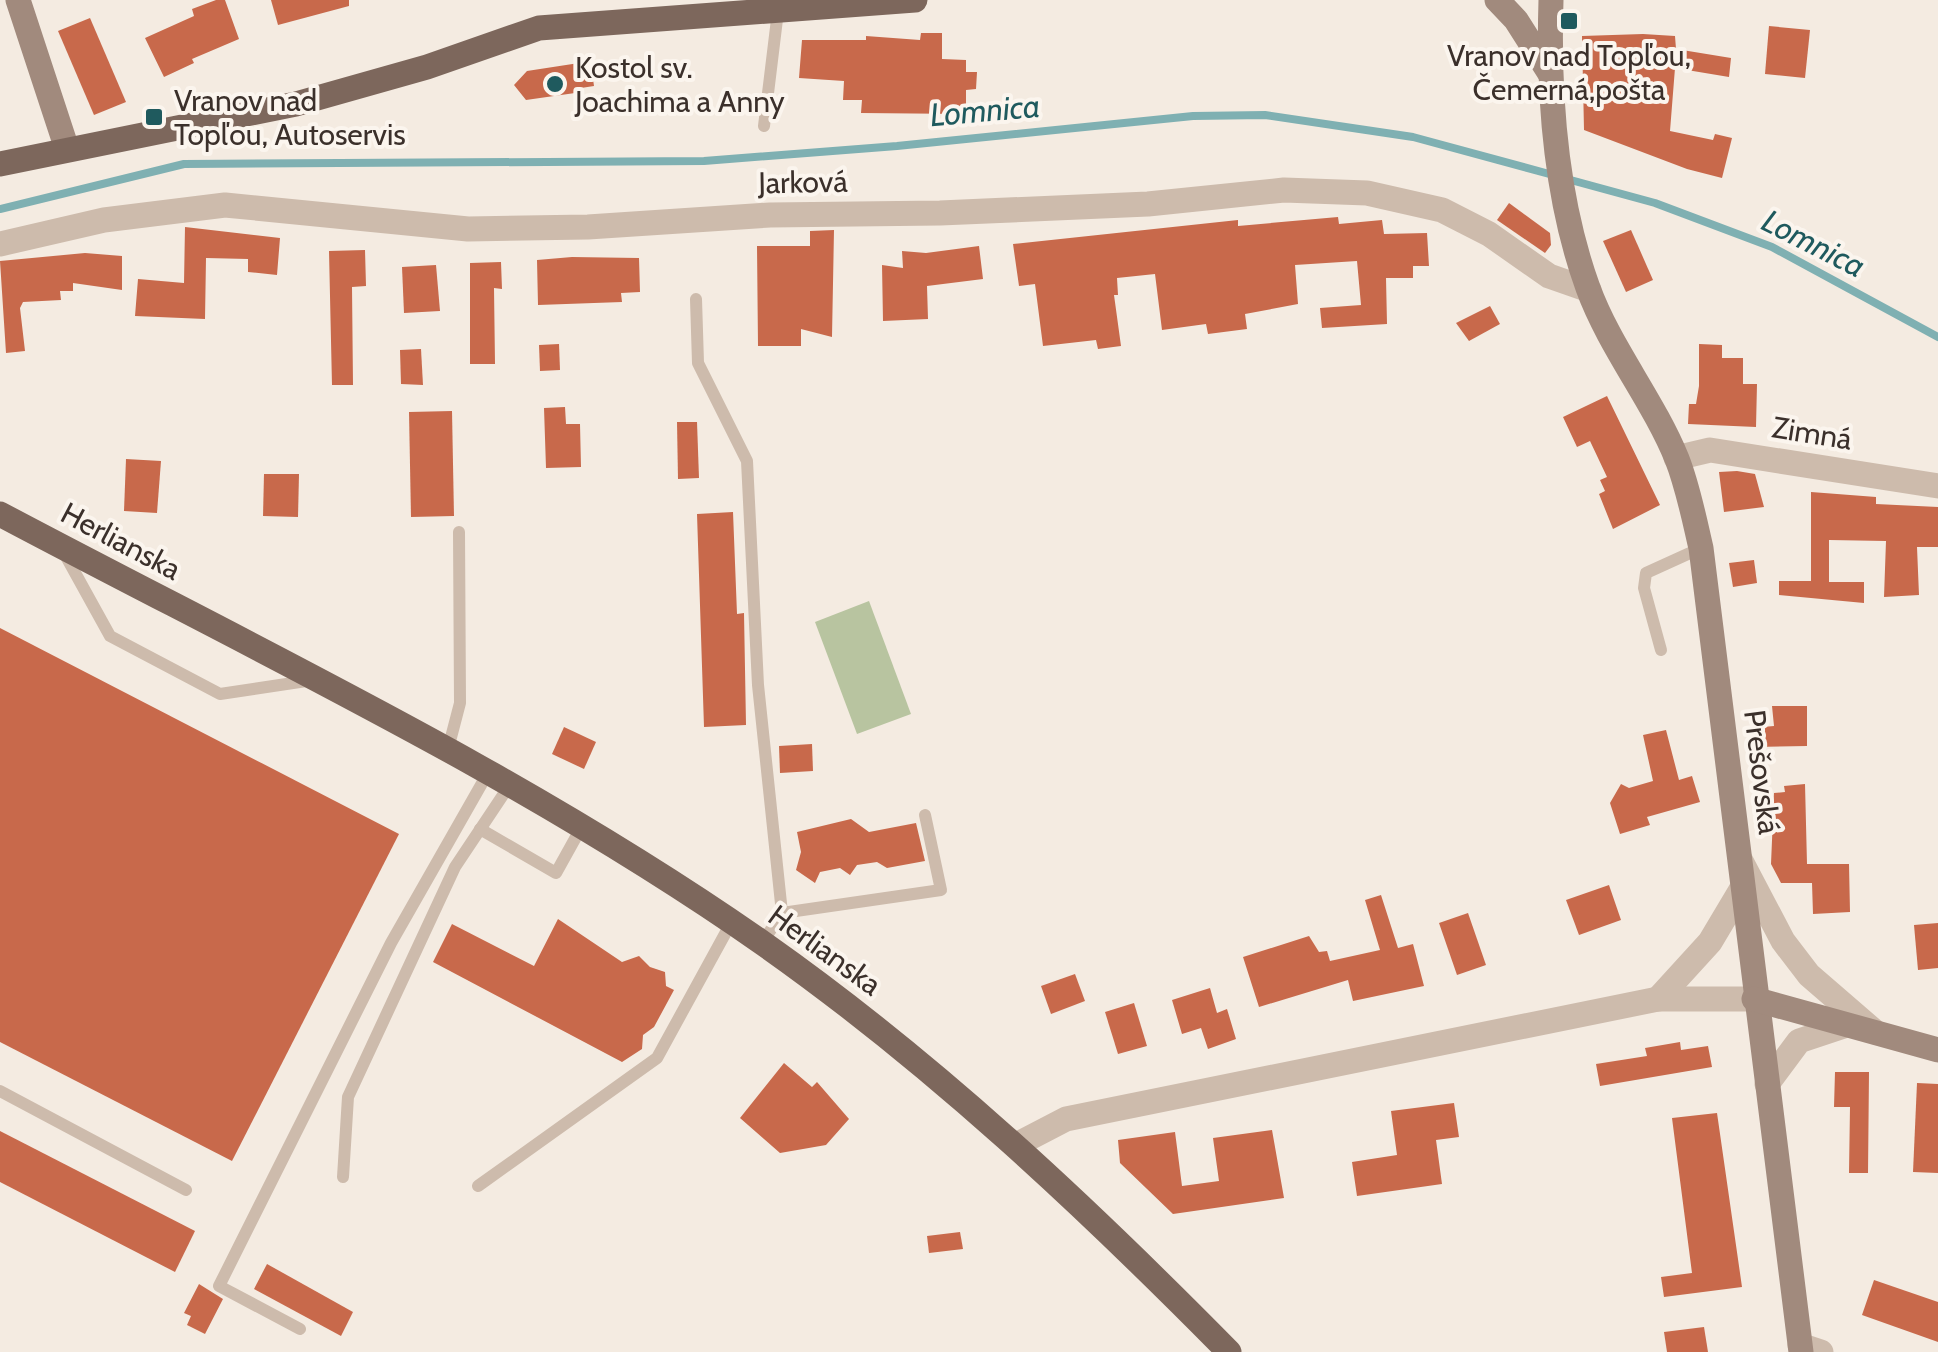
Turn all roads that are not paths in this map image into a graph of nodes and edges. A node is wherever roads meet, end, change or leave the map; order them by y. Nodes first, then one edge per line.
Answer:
1 (18, 0) edge
2 (914, 0) edge
3 (1496, 0) edge
4 (1551, 0) edge
5 (778, 11) junction
6 (1548, 72) junction
7 (764, 126) dead end
8 (67, 149) junction
9 (0, 164) edge
10 (0, 244) edge
11 (1588, 290) junction
12 (696, 299) dead end
13 (1676, 458) junction
14 (1938, 486) edge
15 (0, 514) edge
16 (458, 532) dead end
17 (60, 546) junction
18 (1701, 548) junction
19 (1661, 650) dead end
20 (315, 679) junction
21 (448, 749) junction
22 (500, 777) junction
23 (925, 814) dead end
24 (581, 828) junction
25 (480, 829) junction
26 (1742, 873) junction
27 (782, 913) junction
28 (731, 923) junction
29 (762, 943) junction
30 (1658, 999) junction
31 (1754, 999) junction
32 (1844, 1026) junction
33 (1879, 1035) junction
34 (1938, 1050) edge
35 (1767, 1084) junction
36 (0, 1091) edge
37 (1016, 1145) junction
38 (343, 1177) dead end
39 (478, 1186) dead end
40 (186, 1190) dead end
41 (300, 1328) dead end
42 (1808, 1350) edge
43 (1230, 1352) edge

1 - 8 main road
2 - 5 main road
3 - 6 main road
4 - 6 main road, Prešovská
5 - 7 lane
5 - 8 main road
6 - 11 main road, Prešovská
8 - 9 main road
10 - 11 street, Jarková
11 - 13 main road, Prešovská
12 - 27 lane
13 - 14 street, Zimná
13 - 18 main road, Prešovská
15 - 17 main road, Herlianska
16 - 21 lane
17 - 20 main road, Herlianska
17 - 20 lane
18 - 19 lane
18 - 26 main road, Prešovská
20 - 21 main road, Herlianska
21 - 22 main road, Herlianska
22 - 24 main road, Herlianska
22 - 25 lane
22 - 41 lane
23 - 27 lane
24 - 25 lane
24 - 28 main road, Herlianska
25 - 38 lane
26 - 30 street
26 - 31 main road, Prešovská
26 - 33 street
27 - 29 lane
28 - 29 main road, Herlianska
28 - 39 lane
29 - 37 main road, Herlianska
30 - 31 street
30 - 37 street
31 - 32 main road
31 - 35 main road, Prešovská
32 - 33 main road
32 - 35 street
33 - 34 main road
35 - 42 main road, Prešovská
36 - 40 lane
37 - 43 main road, Herlianska

